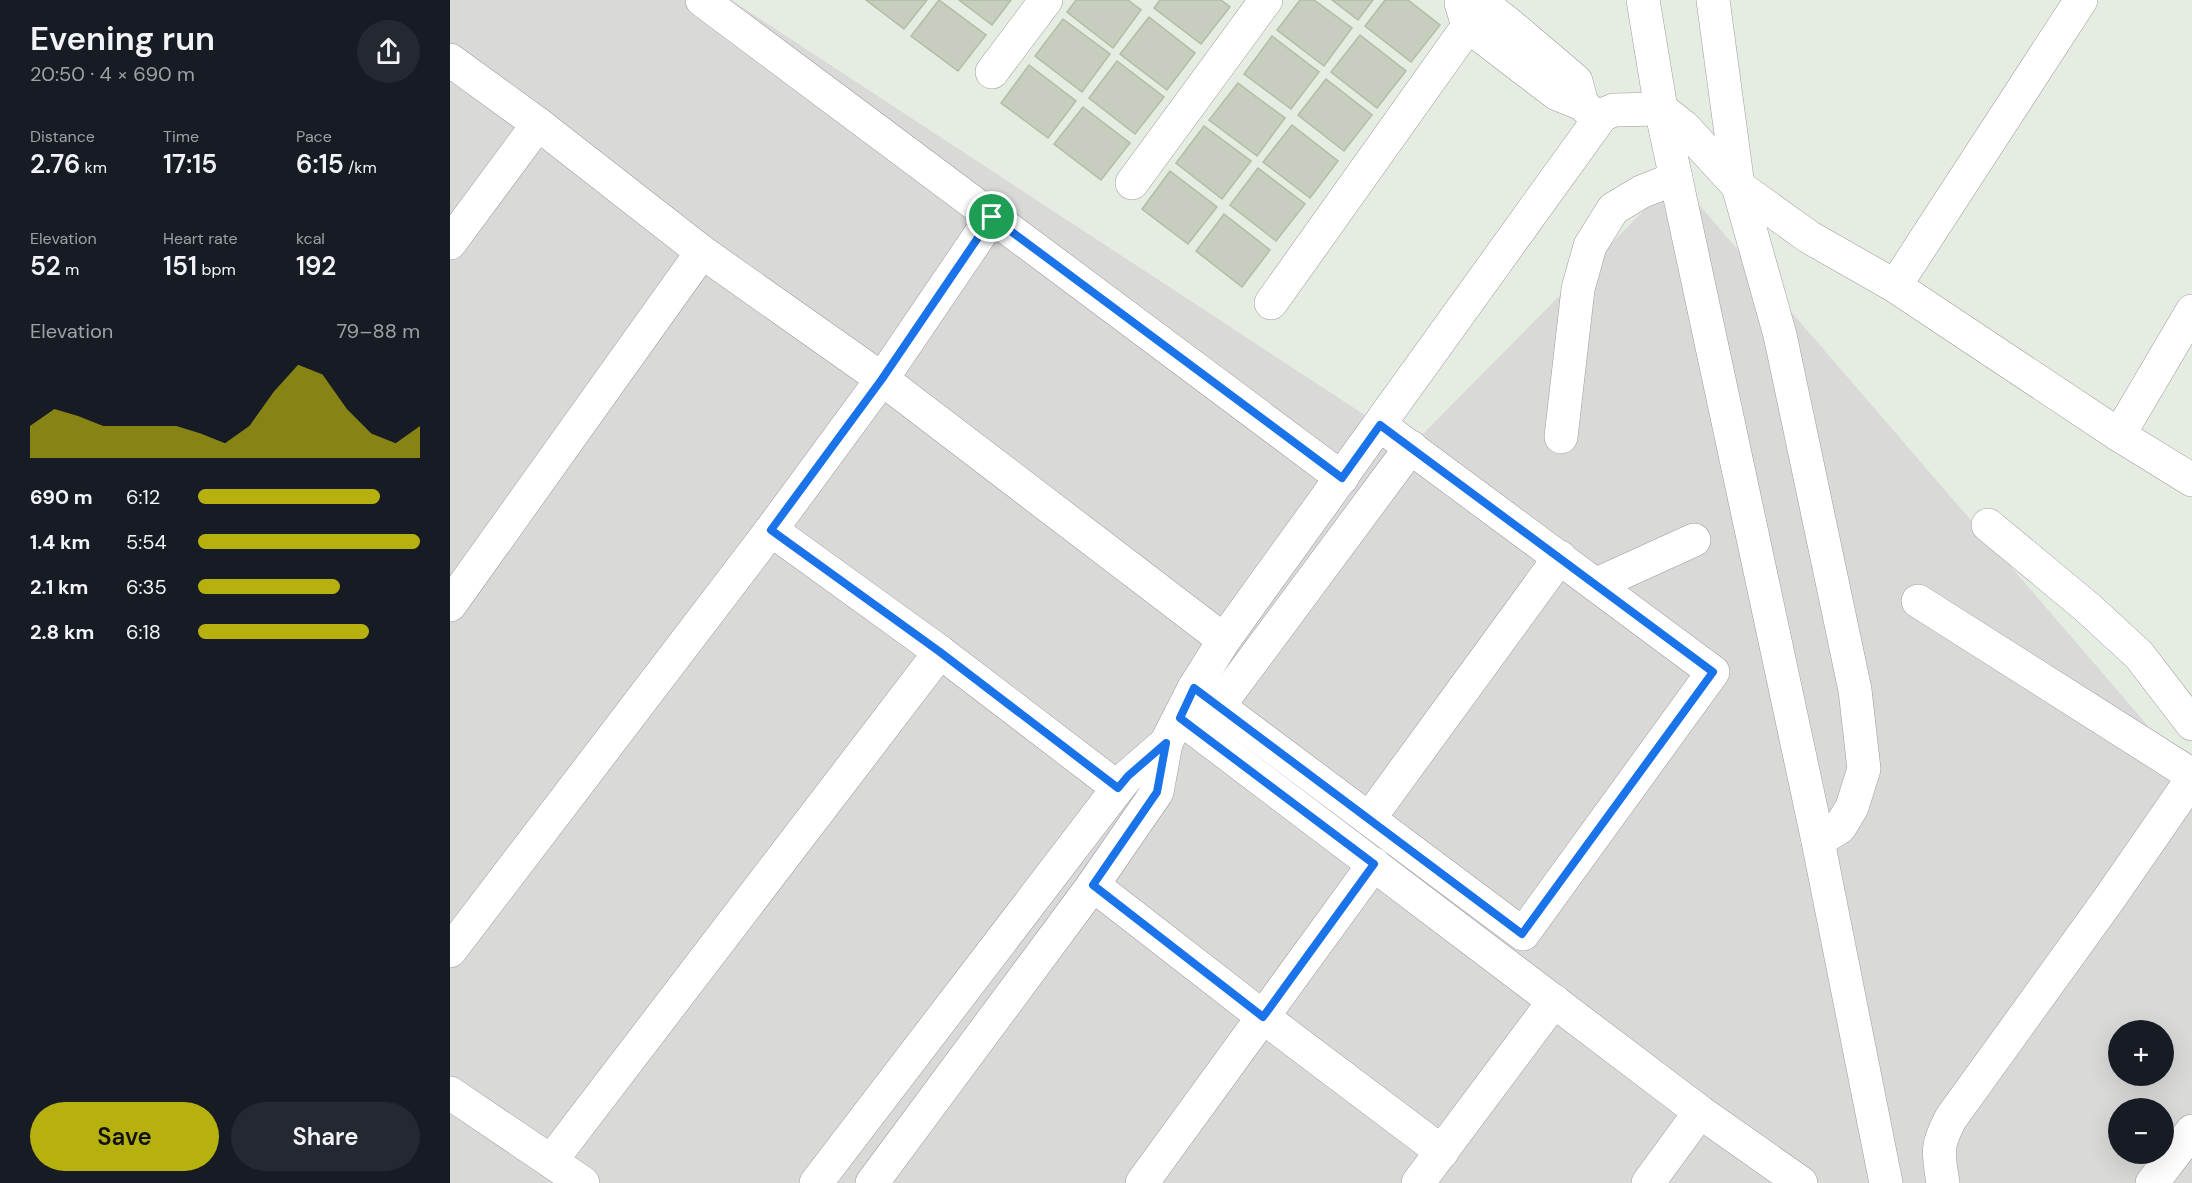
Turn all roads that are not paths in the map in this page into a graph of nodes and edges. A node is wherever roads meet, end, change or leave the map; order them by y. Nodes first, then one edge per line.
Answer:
1 (702, 0) edge
2 (1046, 0) edge
3 (1266, 0) edge
4 (1643, 0) edge
5 (1713, 0) edge
6 (2081, 0) edge
7 (1462, 10) edge
8 (450, 60) edge
9 (992, 72) dead end
10 (1661, 109) junction
11 (1590, 112) junction
12 (538, 124) junction
13 (1676, 178) junction
14 (1132, 183) dead end
15 (1738, 186) junction
16 (992, 217) junction
17 (450, 243) edge
18 (702, 252) junction
19 (1895, 286) junction
20 (1271, 303) dead end
21 (2192, 311) edge
22 (882, 379) junction
23 (1380, 425) junction
24 (2119, 435) junction
25 (1561, 437) dead end
26 (1411, 447) junction
27 (1342, 478) junction
28 (2192, 480) edge
29 (1988, 525) dead end
30 (771, 530) junction
31 (1694, 540) dead end
32 (1560, 557) junction
33 (1597, 584) junction
34 (1918, 601) dead end
35 (450, 605) edge
36 (1224, 640) junction
37 (940, 652) junction
38 (1206, 697) junction
39 (2192, 724) edge
40 (1173, 730) junction
41 (2192, 777) edge
42 (1118, 788) junction
43 (1369, 819) junction
44 (1818, 841) junction
45 (1374, 864) junction
46 (1093, 885) junction
47 (450, 951) edge
48 (1554, 1002) junction
49 (1263, 1017) junction
50 (450, 1093) edge
51 (1700, 1112) junction
52 (2192, 1131) edge
53 (1442, 1152) junction
54 (551, 1161) junction
55 (583, 1183) edge
56 (816, 1183) edge
57 (872, 1183) edge
58 (1142, 1183) edge
59 (1419, 1183) edge
60 (1648, 1183) edge
61 (1801, 1183) edge
62 (1886, 1183) edge
63 (1943, 1183) edge
64 (2152, 1183) edge

1 - 16 street
2 - 9 street
3 - 14 street
4 - 10 street
5 - 15 street
6 - 19 street
7 - 11 street
7 - 20 street
8 - 12 street
10 - 11 street
10 - 13 street
10 - 15 street
11 - 23 street
12 - 17 street
12 - 18 street
13 - 25 street
13 - 44 street
15 - 19 street
15 - 44 street
16 - 22 street
16 - 27 street
18 - 22 street
18 - 35 street
19 - 24 street
21 - 24 street
22 - 30 street
22 - 36 street
23 - 26 street
23 - 27 street
24 - 28 street
26 - 32 street
26 - 38 street
27 - 36 street
29 - 39 street
30 - 37 street
30 - 47 street
31 - 33 street
32 - 33 street
32 - 43 street
33 - 43 street
34 - 41 street
36 - 38 street
37 - 42 street
37 - 54 street
38 - 40 street
38 - 43 street
40 - 42 street
40 - 45 street
40 - 46 street
41 - 63 street
42 - 56 street
44 - 62 street
45 - 48 street
45 - 49 street
46 - 49 street
46 - 57 street
48 - 51 street
48 - 53 street
49 - 53 street
49 - 58 street
50 - 54 street
51 - 60 street
51 - 61 street
52 - 64 street
53 - 59 street
54 - 55 street

